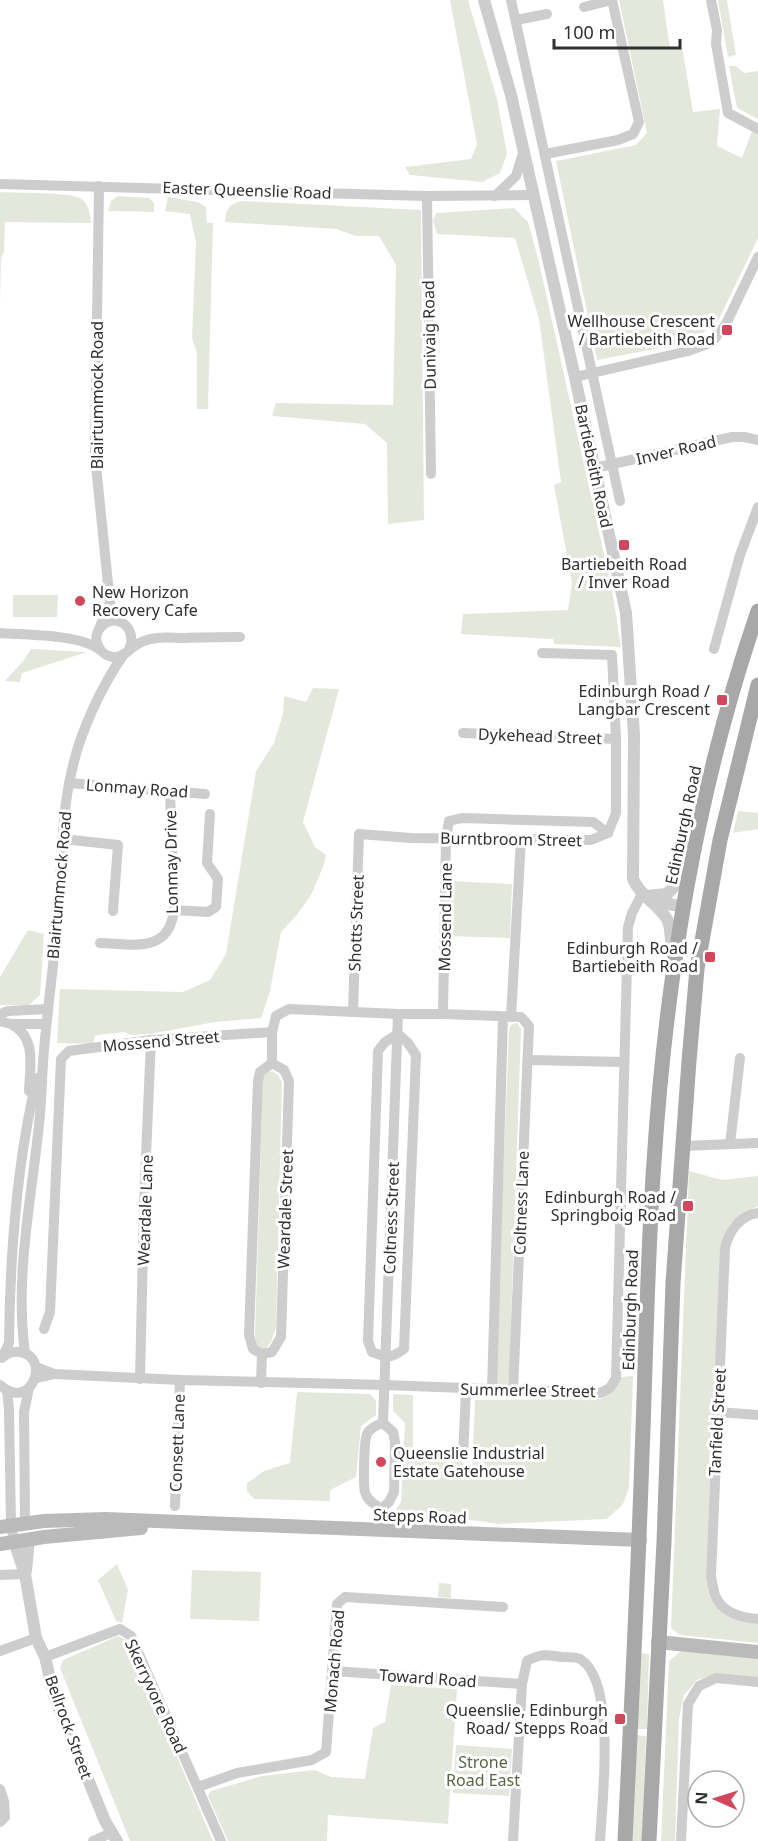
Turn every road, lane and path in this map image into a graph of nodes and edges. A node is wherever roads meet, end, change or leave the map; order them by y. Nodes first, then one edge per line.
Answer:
1 (484, 0) edge
2 (512, 0) edge
3 (612, 0) edge
4 (711, 0) edge
5 (584, 7) dead end
6 (547, 14) dead end
7 (516, 20) junction
8 (758, 129) edge
9 (524, 153) junction
10 (545, 154) junction
11 (0, 184) edge
12 (99, 186) junction
13 (533, 195) junction
14 (427, 196) junction
15 (494, 196) junction
16 (758, 257) edge
17 (591, 374) junction
18 (575, 377) junction
19 (758, 440) edge
20 (611, 464) junction
21 (595, 468) junction
22 (431, 474) dead end
23 (620, 501) dead end
24 (758, 507) edge
25 (110, 603) junction
26 (758, 611) edge
27 (126, 625) junction
28 (99, 630) junction
29 (0, 633) edge
30 (240, 637) dead end
31 (157, 638) junction
32 (72, 639) junction
33 (714, 649) dead end
34 (126, 652) junction
35 (103, 653) junction
36 (542, 653) dead end
37 (758, 685) edge
38 (103, 688) junction
39 (463, 733) dead end
40 (616, 739) junction
41 (69, 783) junction
42 (170, 791) junction
43 (204, 794) dead end
44 (210, 814) dead end
45 (449, 821) joint
46 (608, 833) junction
47 (359, 834) joint
48 (446, 838) junction
49 (63, 839) junction
50 (521, 839) junction
51 (691, 869) junction
52 (644, 895) junction
53 (684, 907) junction
54 (174, 910) junction
55 (113, 911) dead end
56 (706, 913) junction
57 (100, 943) dead end
58 (670, 996) junction
59 (48, 1009) junction
60 (353, 1012) junction
61 (0, 1014) edge
62 (398, 1014) junction
63 (443, 1014) junction
64 (512, 1017) junction
65 (5, 1023) edge
66 (46, 1024) junction
67 (272, 1032) junction
68 (398, 1034) junction
69 (151, 1040) junction
70 (43, 1052) junction
71 (740, 1058) dead end
72 (528, 1060) junction
73 (624, 1062) junction
74 (272, 1063) junction
75 (29, 1113) junction
76 (656, 1143) junction
77 (758, 1143) edge
78 (730, 1144) junction
79 (683, 1146) junction
80 (758, 1213) edge
81 (44, 1329) dead end
82 (25, 1353) junction
83 (262, 1354) junction
84 (2, 1358) edge
85 (386, 1358) junction
86 (34, 1378) junction
87 (140, 1379) junction
88 (180, 1380) junction
89 (261, 1383) junction
90 (385, 1385) junction
91 (3, 1387) edge
92 (466, 1389) junction
93 (492, 1390) junction
94 (513, 1391) junction
95 (718, 1412) junction
96 (758, 1415) edge
97 (382, 1423) junction
98 (463, 1457) dead end
99 (174, 1506) dead end
100 (381, 1509) junction
101 (4, 1523) edge
102 (25, 1523) junction
103 (200, 1523) junction
104 (380, 1531) junction
105 (21, 1540) junction
106 (640, 1540) junction
107 (664, 1542) junction
108 (0, 1544) edge
109 (26, 1574) junction
110 (0, 1575) edge
111 (503, 1607) dead end
112 (758, 1619) edge
113 (36, 1638) junction
114 (635, 1641) junction
115 (658, 1642) junction
116 (0, 1651) edge
117 (758, 1652) edge
118 (45, 1658) junction
119 (333, 1671) junction
120 (758, 1682) edge
121 (522, 1684) junction
122 (198, 1787) junction
123 (0, 1789) edge
124 (0, 1822) edge
125 (114, 1837) edge
126 (93, 1841) edge
127 (221, 1841) edge
128 (513, 1841) edge
129 (600, 1841) edge
130 (625, 1841) edge
131 (649, 1841) edge
132 (681, 1841) edge

1 - 9 street, Bartiebeith Road
2 - 7 street, Bartiebeith Road
3 - 5 street
3 - 10 street
4 - 8 street
6 - 7 street
7 - 10 street, Bartiebeith Road
9 - 13 street, Bartiebeith Road
9 - 15 street
10 - 17 street, Bartiebeith Road
11 - 12 street, Easter Queenslie Road
12 - 14 street, Easter Queenslie Road
12 - 25 street, Blairtummock Road
13 - 15 street, Easter Queenslie Road
13 - 18 street, Bartiebeith Road
14 - 15 street, Easter Queenslie Road
14 - 22 street, Dunivaig Road
16 - 17 street
17 - 18 street
17 - 20 street, Bartiebeith Road
18 - 21 street, Bartiebeith Road
19 - 20 street, Inver Road
20 - 21 street, Inver Road
20 - 23 street, Bartiebeith Road
21 - 52 street, Bartiebeith Road
24 - 33 street
25 - 27 street, Blairtummock Road
25 - 28 street, Blairtummock Road
26 - 51 main road, Edinburgh Road
27 - 28 street
27 - 31 street
27 - 34 street
28 - 32 street
28 - 35 street
29 - 32 street
30 - 31 street
31 - 34 street
32 - 35 street
34 - 35 street
34 - 38 street, Blairtummock Road
35 - 38 street, Blairtummock Road
36 - 40 street
37 - 56 main road
38 - 41 street, Blairtummock Road
39 - 40 street, Dykehead Street
40 - 46 street
41 - 42 street, Lonmay Road
41 - 49 street, Blairtummock Road
42 - 43 street, Lonmay Road
42 - 54 street, Lonmay Drive
44 - 54 street
45 - 46 street, Burntbroom Street
45 - 48 street, Mossend Lane
46 - 50 street, Burntbroom Street
47 - 48 street, Burntbroom Street
47 - 60 street, Shotts Street
48 - 50 street, Burntbroom Street
48 - 63 street, Mossend Lane
49 - 55 street
49 - 59 street, Blairtummock Road
50 - 64 street, Coltness Lane
51 - 52 street
51 - 53 main road, Edinburgh Road
52 - 53 street
52 - 58 street
52 - 73 street, Summerlee Street
53 - 56 main road
53 - 58 main road, Edinburgh Road
54 - 57 street, Lonmay Drive
56 - 79 main road
58 - 76 main road, Edinburgh Road
59 - 61 street
59 - 66 street, Blairtummock Road
60 - 62 street
60 - 67 street
62 - 63 street
62 - 68 street, Coltness Street
63 - 64 street
64 - 72 street, Coltness Lane
64 - 93 street, Coltness Lane
65 - 66 street
65 - 75 street
66 - 70 street, Blairtummock Road
67 - 69 street, Mossend Street
67 - 74 street
68 - 85 street, Coltness Street
68 - 85 street
68 - 85 street
69 - 81 street, Mossend Street
69 - 87 street, Weardale Lane
70 - 75 street, Blairtummock Road
70 - 82 street, Blairtummock Road
71 - 78 street
72 - 73 street
72 - 94 street, Coltness Lane
73 - 94 street, Summerlee Street
74 - 83 street, Weardale Street
74 - 83 street, Weardale Street
75 - 84 street, Blairtummock Road
76 - 79 main road
76 - 106 main road, Edinburgh Road
77 - 78 street
78 - 79 street
79 - 107 main road
80 - 95 street, Tanfield Street
82 - 84 street
82 - 86 street
83 - 89 street, Weardale Street
85 - 90 street, Coltness Street
86 - 87 street, Summerlee Street
86 - 91 street
86 - 102 street
87 - 88 street, Summerlee Street
88 - 89 street, Summerlee Street
88 - 99 street, Consett Lane
89 - 90 street, Summerlee Street
90 - 92 street, Summerlee Street
90 - 97 street, Coltness Street
91 - 101 street
92 - 93 street, Summerlee Street
92 - 98 street
93 - 94 street, Summerlee Street
95 - 96 street
95 - 112 street, Tanfield Street
97 - 100 street
97 - 100 street
100 - 104 street
101 - 102 main road, Stepps Road
101 - 105 street
102 - 103 main road, Stepps Road
102 - 105 main road
103 - 104 main road, Stepps Road
103 - 105 main road, Stepps Road
104 - 106 main road, Stepps Road
105 - 108 main road, Stepps Road
105 - 109 street, Bellrock Street
106 - 107 main road
106 - 114 main road, Edinburgh Road
107 - 115 main road
109 - 110 street
109 - 113 street, Bellrock Street
111 - 119 street, Monach Road
113 - 116 street
113 - 118 street, Bellrock Street
114 - 115 main road
114 - 130 main road, Edinburgh Road
115 - 117 main road
115 - 131 main road
118 - 122 street, Skerryvore Road
118 - 125 street, Bellrock Street
119 - 121 street, Toward Road
119 - 122 street, Monach Road
120 - 132 street
121 - 128 street
121 - 129 street
122 - 127 street, Skerryvore Road
123 - 124 street
125 - 126 street

